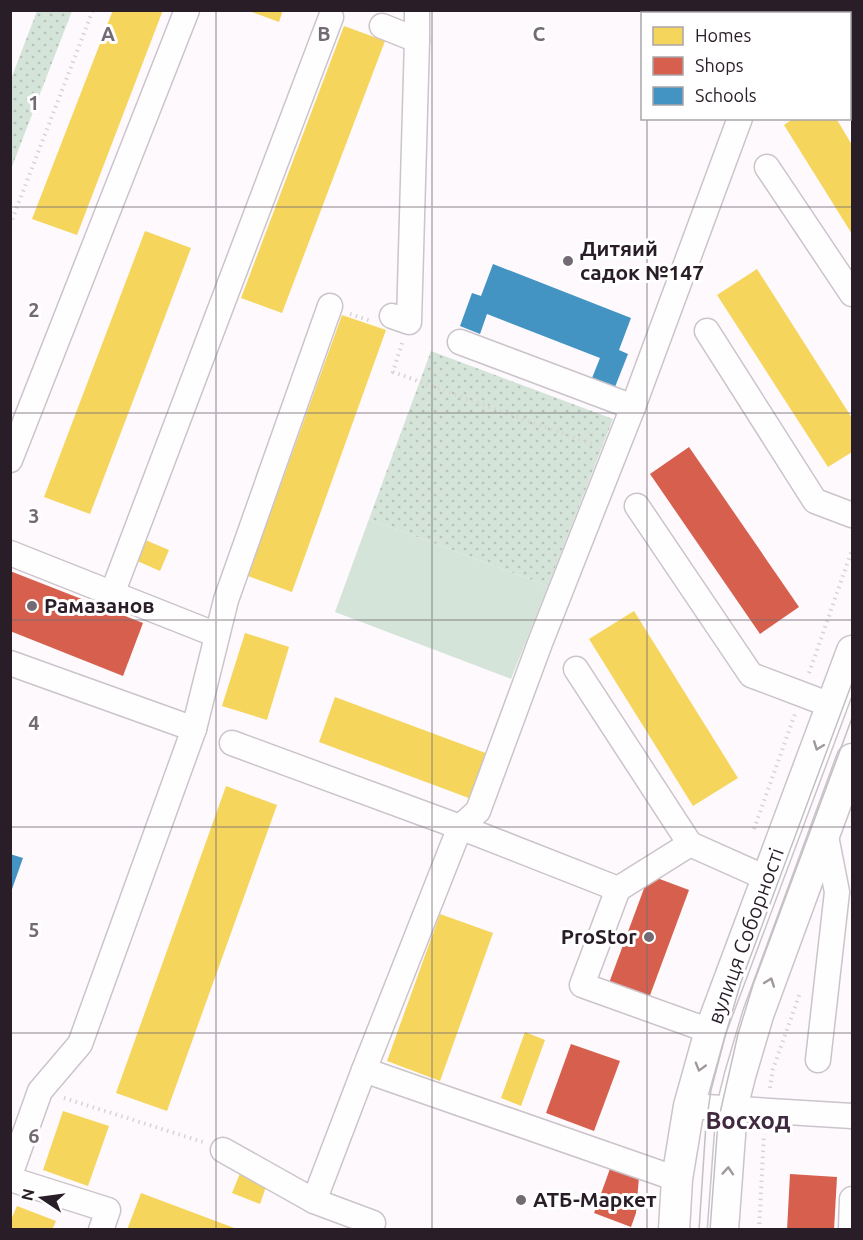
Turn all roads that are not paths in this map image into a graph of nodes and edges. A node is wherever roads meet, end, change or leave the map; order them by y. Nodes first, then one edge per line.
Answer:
1 (187, 10) edge
2 (417, 10) edge
3 (331, 17) dead end
4 (382, 26) dead end
5 (417, 40) junction
6 (739, 120) edge
7 (767, 167) dead end
8 (852, 294) edge
9 (330, 306) dead end
10 (401, 319) road end
11 (707, 331) dead end
12 (460, 342) dead end
13 (633, 407) junction
14 (10, 460) edge
15 (637, 506) dead end
16 (852, 515) edge
17 (10, 554) edge
18 (112, 594) junction
19 (217, 635) junction
20 (852, 651) edge
21 (10, 663) edge
22 (576, 669) dead end
23 (833, 706) junction
24 (194, 729) junction
25 (232, 743) dead end
26 (852, 759) edge
27 (460, 827) junction
28 (825, 831) junction
29 (690, 844) junction
30 (766, 878) junction
31 (618, 889) junction
32 (710, 1031) junction
33 (818, 1060) dead end
34 (364, 1070) junction
35 (689, 1106) junction
36 (732, 1108) junction
37 (852, 1116) edge
38 (223, 1150) road end
39 (10, 1177) edge
40 (677, 1179) junction
41 (852, 1199) edge
42 (314, 1201) junction
43 (378, 1227) edge
44 (101, 1230) edge
45 (674, 1230) edge
46 (723, 1230) edge
47 (851, 1230) edge

1 - 14 street
2 - 5 street
3 - 18 street
4 - 5 street
5 - 10 street
6 - 13 street
7 - 8 street
9 - 19 street
11 - 16 street
12 - 13 street
13 - 27 street
15 - 23 street
17 - 18 street
18 - 19 street
19 - 24 street
20 - 23 main road, вулиця Соборності
21 - 24 street
22 - 29 street
23 -> 30 main road, вулиця Соборності
24 - 39 street
25 - 27 street
26 - 28 main road, вулиця Соборності
27 - 31 street
27 - 34 street
28 - 33 street
36 -> 28 main road, вулиця Соборності
29 - 30 street
29 - 31 street
30 - 32 main road, вулиця Соборності
31 - 32 street
32 -> 35 main road, вулиця Соборності
34 - 40 street
34 - 42 street
35 - 36 street
35 - 40 main road, вулиця Соборності
36 - 37 street
46 -> 36 main road, вулиця Соборності
38 - 42 street
39 - 44 street
40 - 45 main road, вулиця Соборності
41 - 47 street
42 - 43 street

